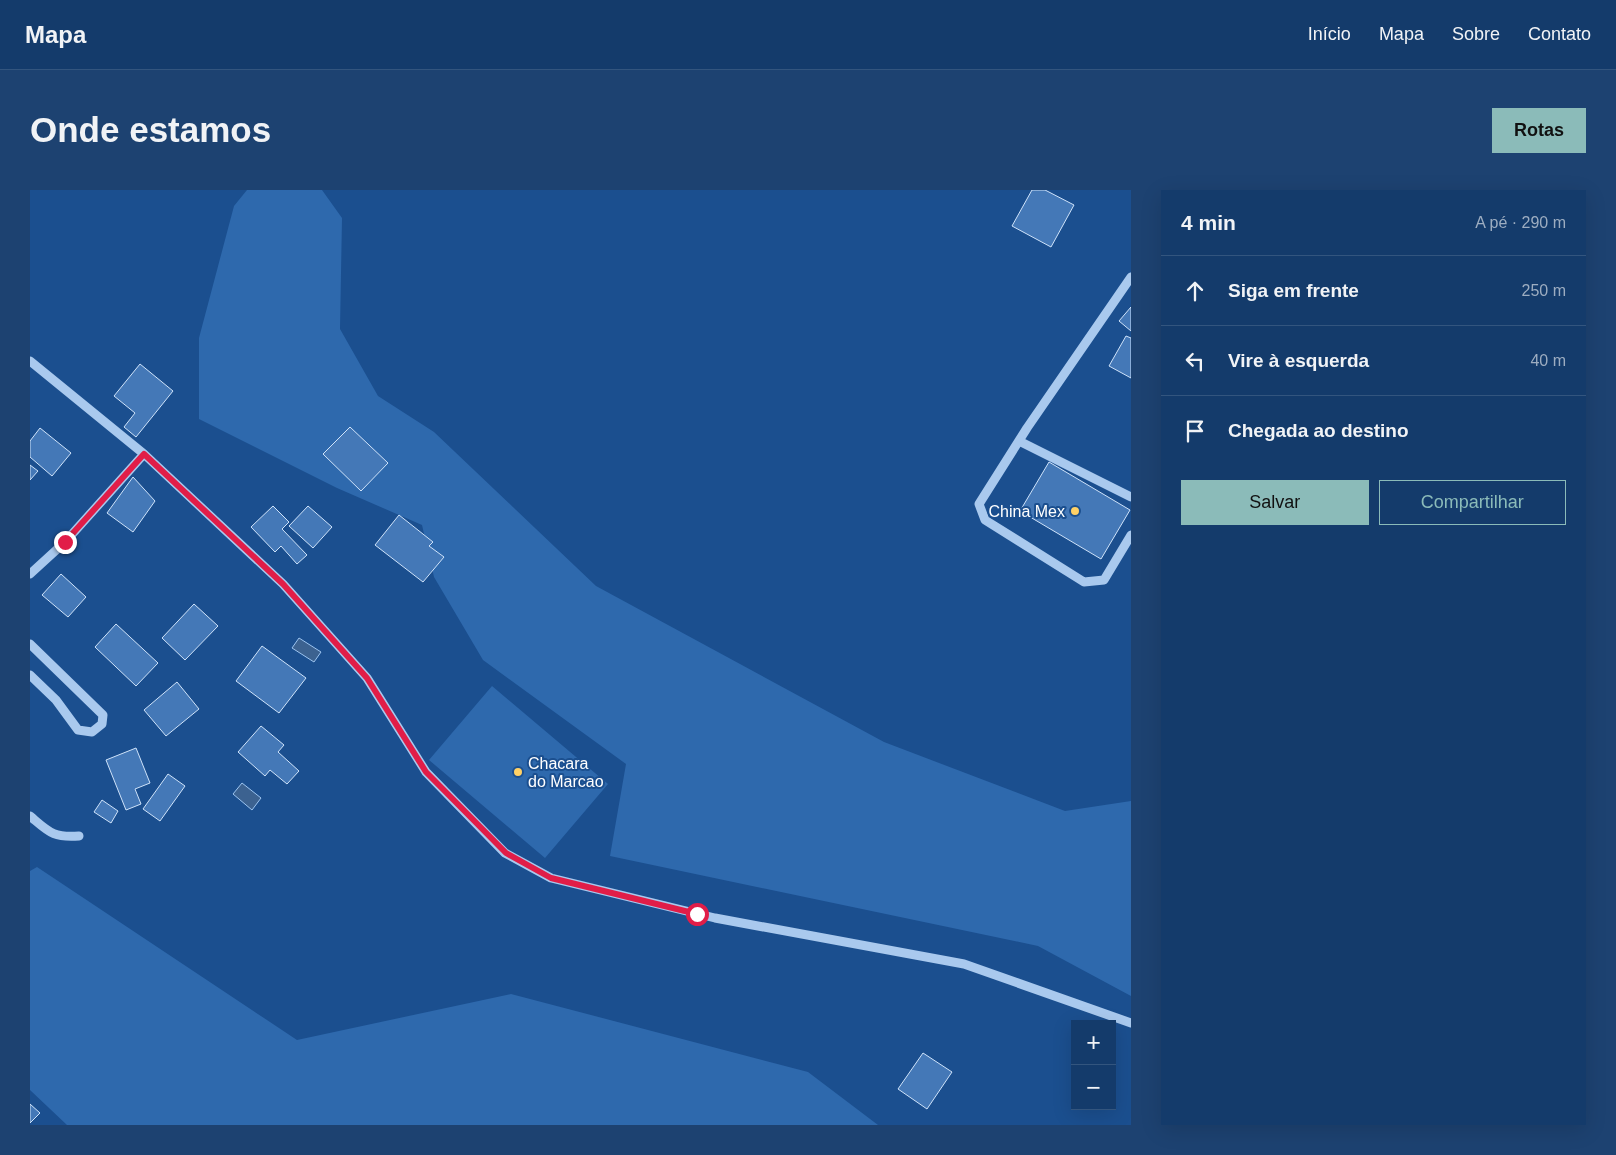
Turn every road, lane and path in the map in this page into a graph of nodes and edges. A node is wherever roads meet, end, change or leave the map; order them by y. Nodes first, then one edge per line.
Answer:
1 (1131, 276) edge
2 (30, 361) edge
3 (1019, 441) junction
4 (144, 454) junction
5 (1131, 497) edge
6 (1131, 535) edge
7 (30, 574) edge
8 (30, 644) edge
9 (30, 675) edge
10 (30, 816) edge
11 (79, 836) dead end
12 (1131, 1023) edge

1 - 3 lane
2 - 4 lane
3 - 5 lane
3 - 6 lane
4 - 7 lane
4 - 12 lane
8 - 9 lane
10 - 11 lane

